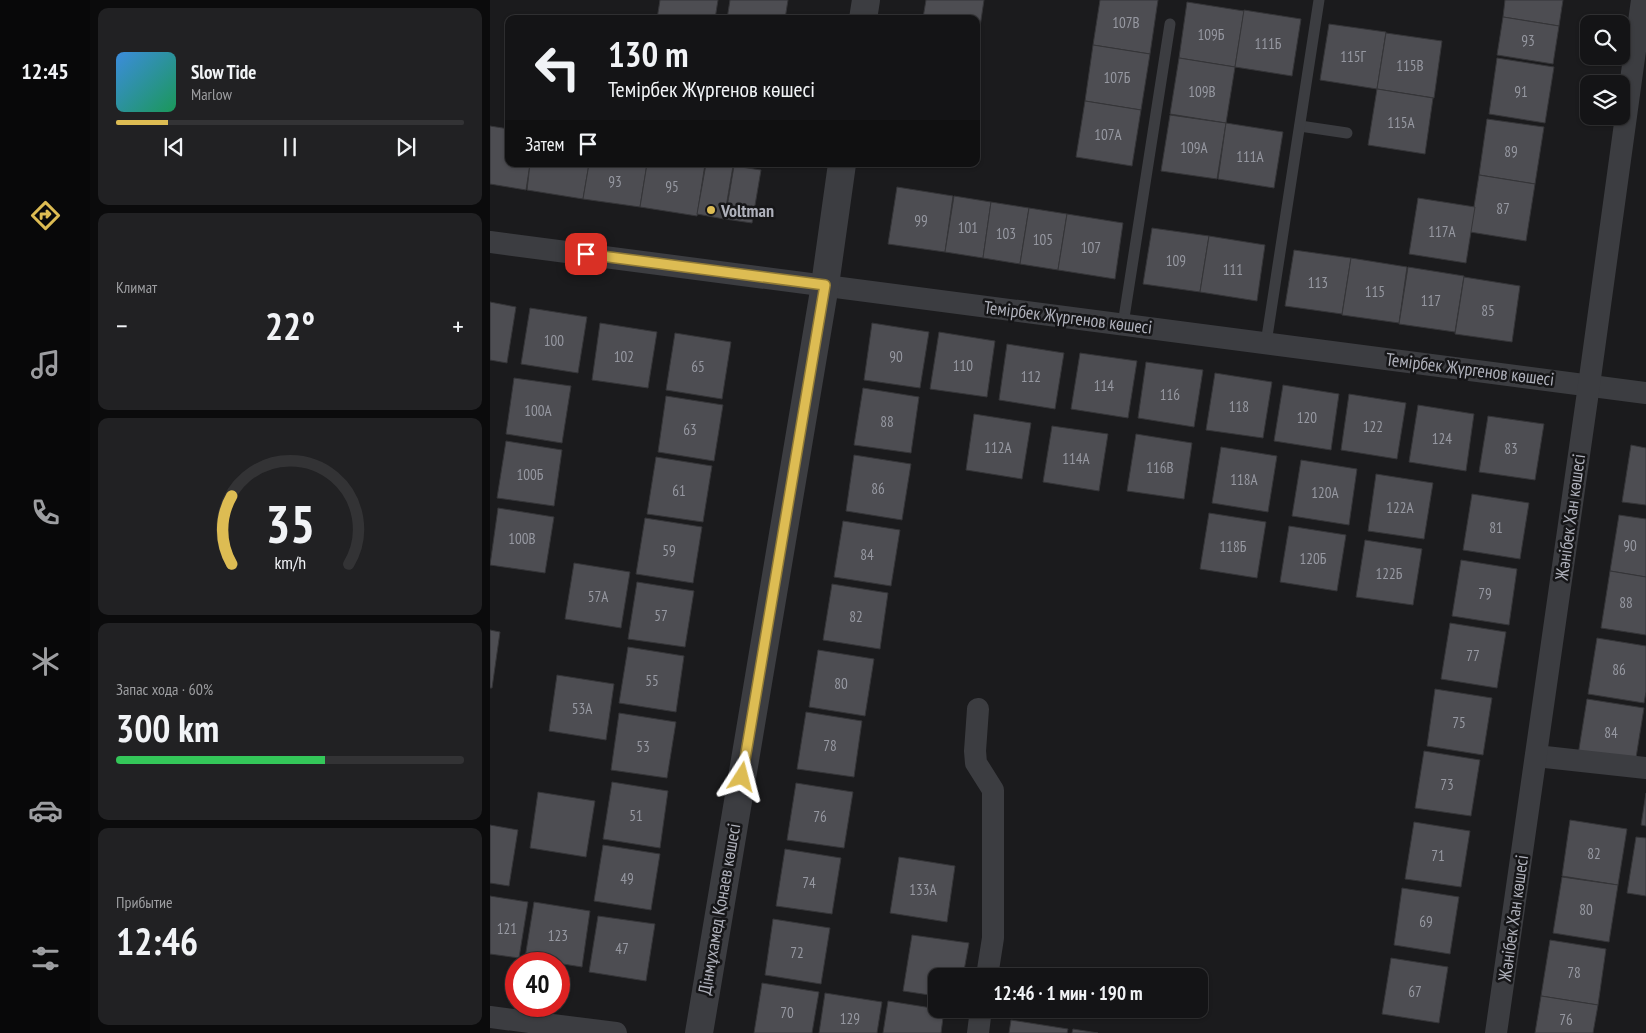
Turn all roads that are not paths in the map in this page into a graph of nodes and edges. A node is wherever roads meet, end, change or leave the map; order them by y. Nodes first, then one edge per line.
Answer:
1 (866, 0) edge
2 (1320, 0) edge
3 (1642, 0) edge
4 (864, 15) edge
5 (1170, 24) dead end
6 (1300, 126) junction
7 (1348, 133) dead end
8 (842, 167) edge
9 (490, 242) edge
10 (825, 285) junction
11 (1123, 324) junction
12 (1266, 343) junction
13 (1589, 385) junction
14 (1646, 393) edge
15 (978, 709) dead end
16 (1536, 756) junction
17 (1646, 768) edge
18 (988, 968) edge
19 (490, 1017) edge
20 (980, 1018) edge
21 (616, 1033) edge
22 (699, 1033) edge
23 (978, 1033) edge
24 (1496, 1033) edge

1 - 4 street
2 - 6 lane
3 - 13 street, Жәнібек Хан көшесі
5 - 11 lane
6 - 7 lane
6 - 12 lane
8 - 10 street, Дінмұхамед Қонаев көшесі
9 - 10 street, Темірбек Жүргенов көшесі
10 - 11 street, Темірбек Жүргенов көшесі
10 - 22 street, Дінмұхамед Қонаев көшесі
11 - 12 street, Темірбек Жүргенов көшесі
12 - 13 street, Темірбек Жүргенов көшесі
13 - 14 street, Темірбек Жүргенов көшесі
13 - 16 street, Жәнібек Хан көшесі
15 - 18 street
16 - 17 street
16 - 24 street, Жәнібек Хан көшесі
19 - 21 street
20 - 23 street

